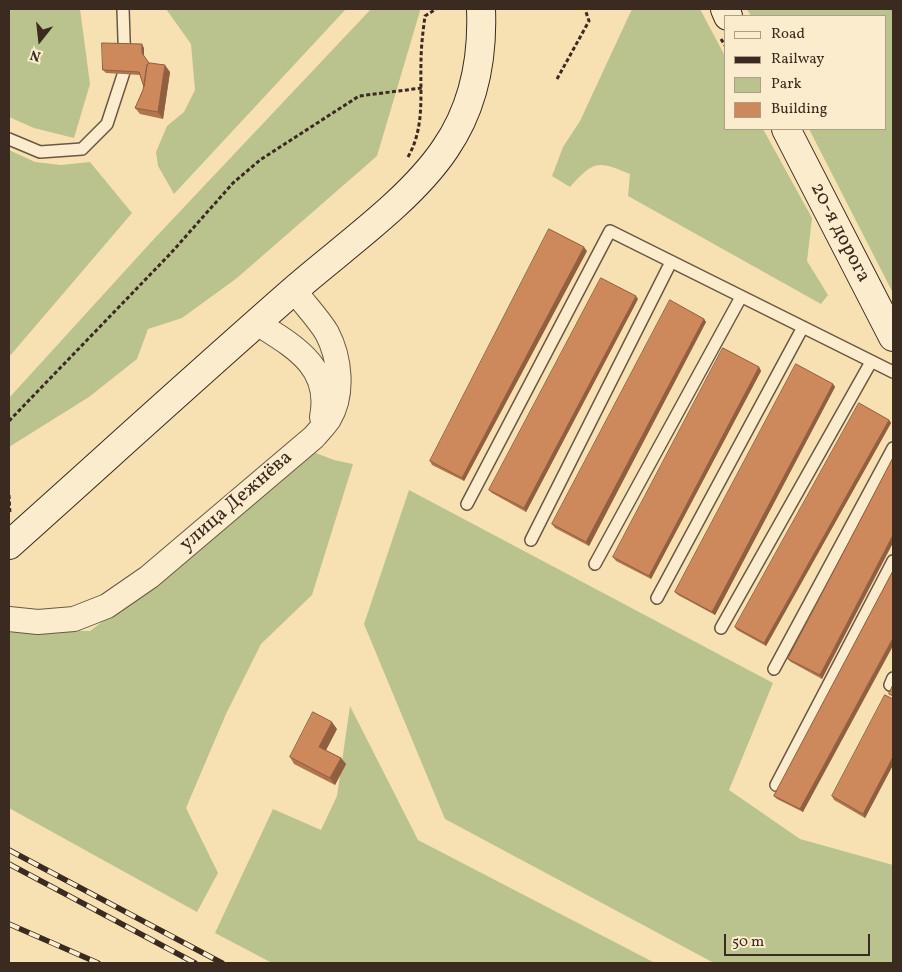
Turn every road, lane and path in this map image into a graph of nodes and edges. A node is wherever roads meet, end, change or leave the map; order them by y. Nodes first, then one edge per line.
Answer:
1 (123, 9) edge
2 (436, 9) edge
3 (481, 9) edge
4 (585, 9) edge
5 (557, 79) dead end
6 (422, 88) junction
7 (787, 130) edge
8 (9, 139) edge
9 (406, 159) dead end
10 (671, 262) junction
11 (294, 290) junction
12 (740, 297) junction
13 (257, 323) junction
14 (803, 327) junction
15 (893, 336) edge
16 (871, 362) junction
17 (893, 372) edge
18 (9, 422) edge
19 (314, 436) junction
20 (893, 448) edge
21 (9, 495) edge
22 (467, 504) dead end
23 (9, 534) edge
24 (531, 540) dead end
25 (893, 561) edge
26 (595, 564) dead end
27 (657, 598) dead end
28 (9, 619) edge
29 (721, 628) dead end
30 (774, 669) dead end
31 (776, 785) dead end

1 - 8 lane
2 - 6 path
3 - 11 main road
4 - 5 path
6 - 9 path
6 - 18 path
7 - 15 main road, 20-я дорога
10 - 12 lane
10 - 22 lane
10 - 24 lane
11 - 13 main road
11 - 19 street, улица Дежнёва
12 - 14 lane
12 - 26 lane
13 - 19 street
13 - 23 main road
14 - 16 lane
14 - 27 lane
16 - 17 lane
16 - 29 lane
19 - 28 street, улица Дежнёва
20 - 30 lane
21 - 23 path
25 - 31 lane

